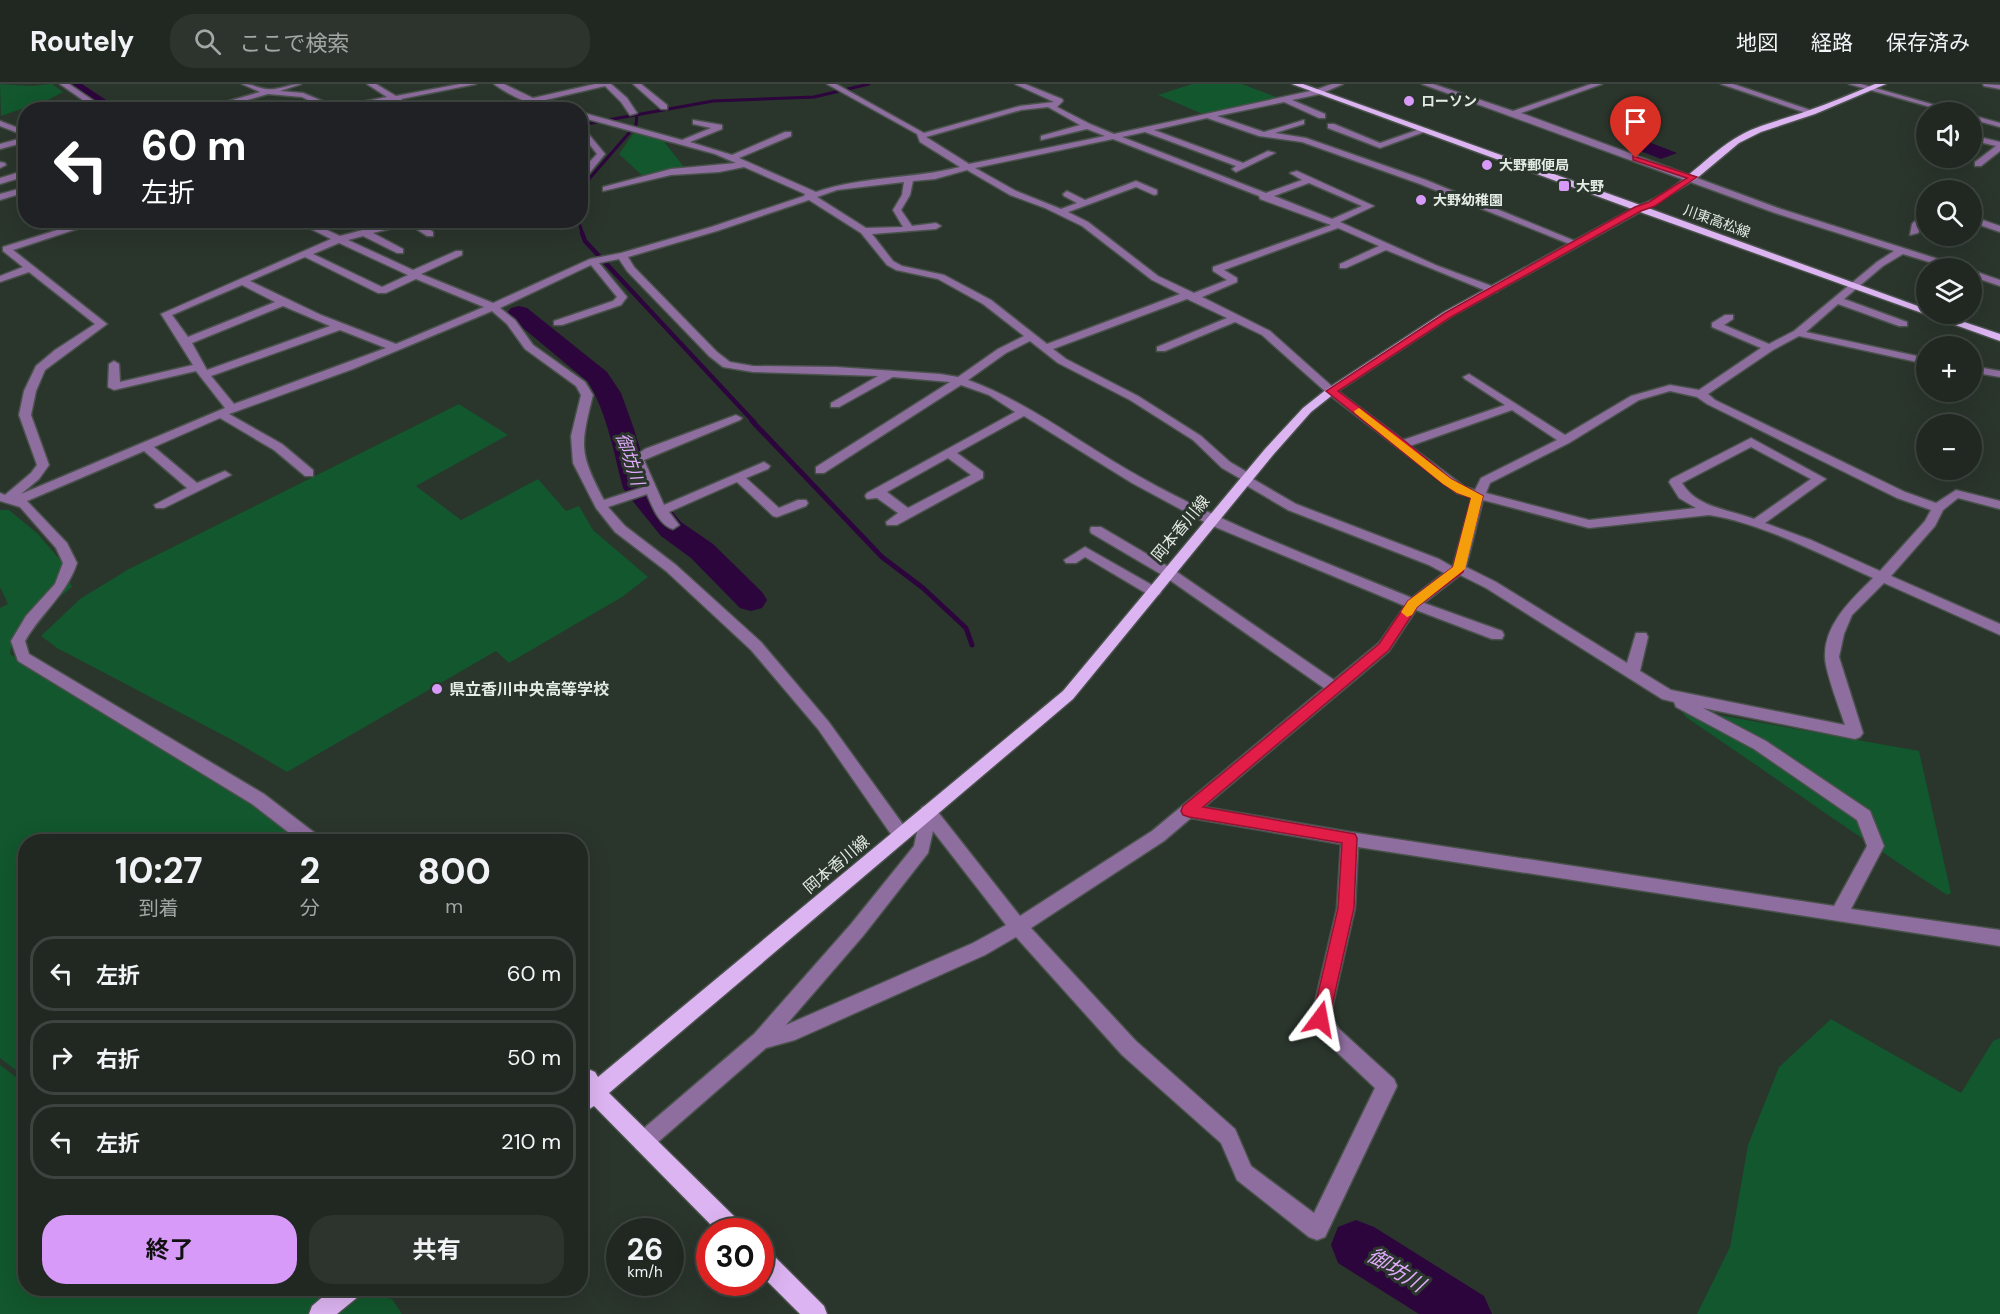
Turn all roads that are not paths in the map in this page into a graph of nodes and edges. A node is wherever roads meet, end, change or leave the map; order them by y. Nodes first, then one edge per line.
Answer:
1 (63, 84) edge
2 (246, 84) edge
3 (297, 84) edge
4 (371, 84) edge
5 (472, 84) edge
6 (498, 84) edge
7 (565, 84) edge
8 (606, 84) edge
9 (637, 84) edge
10 (831, 84) edge
11 (1020, 84) edge
12 (1296, 84) edge
13 (1339, 84) edge
14 (1431, 84) edge
15 (1598, 84) edge
16 (1725, 84) edge
17 (1853, 84) edge
18 (1882, 84) edge
19 (1987, 84) edge
20 (2000, 87) edge
21 (1870, 89) junction
22 (576, 91) junction
23 (267, 92) junction
24 (1317, 92) junction
25 (397, 99) junction
26 (1284, 99) junction
27 (532, 101) junction
28 (91, 102) edge
29 (231, 102) edge
30 (318, 102) edge
31 (381, 102) edge
32 (399, 102) edge
33 (535, 102) edge
34 (1918, 102) edge
35 (1055, 104) junction
36 (664, 107) dead end
37 (1812, 112) junction
38 (633, 113) dead end
39 (1514, 113) junction
40 (588, 116) edge
41 (1208, 116) junction
42 (1322, 116) dead end
43 (1982, 120) edge
44 (611, 121) junction
45 (696, 122) dead end
46 (1301, 122) dead end
47 (0, 123) edge
48 (2000, 125) edge
49 (588, 126) edge
50 (1088, 126) junction
51 (1331, 126) dead end
52 (1147, 130) junction
53 (18, 131) edge
54 (1423, 131) junction
55 (788, 134) dead end
56 (1262, 134) junction
57 (588, 136) edge
58 (921, 136) junction
59 (1114, 137) junction
60 (1044, 138) dead end
61 (1982, 140) edge
62 (18, 141) edge
63 (683, 142) junction
64 (2000, 146) edge
65 (0, 147) edge
66 (1271, 153) dead end
67 (732, 158) junction
68 (1982, 161) edge
69 (746, 164) junction
70 (1244, 166) junction
71 (967, 167) junction
72 (588, 169) edge
73 (1294, 173) dead end
74 (18, 175) edge
75 (1220, 177) junction
76 (1693, 177) junction
77 (909, 178) junction
78 (1309, 180) junction
79 (0, 181) edge
80 (606, 189) dead end
81 (18, 191) edge
82 (1154, 192) dead end
83 (1067, 194) dead end
84 (810, 195) junction
85 (0, 197) edge
86 (1263, 197) junction
87 (1085, 202) junction
88 (1638, 209) junction
89 (1060, 212) junction
90 (1335, 224) junction
91 (1982, 224) edge
92 (936, 226) dead end
93 (1916, 226) edge
94 (74, 228) edge
95 (313, 228) edge
96 (381, 228) edge
97 (422, 228) edge
98 (909, 229) junction
99 (2000, 229) edge
100 (864, 231) junction
101 (363, 232) junction
102 (1913, 233) dead end
103 (430, 234) dead end
104 (337, 240) junction
105 (1575, 243) junction
106 (1387, 246) junction
107 (3, 250) edge
108 (1903, 250) junction
109 (400, 251) dead end
110 (459, 253) dead end
111 (305, 254) junction
112 (622, 256) junction
113 (1927, 258) edge
114 (592, 261) junction
115 (1343, 266) dead end
116 (31, 268) junction
117 (414, 275) junction
118 (220, 277) dead end
119 (1982, 277) edge
120 (0, 279) edge
121 (240, 282) junction
122 (2000, 284) edge
123 (1855, 286) junction
124 (1492, 290) junction
125 (1190, 297) junction
126 (1836, 300) junction
127 (280, 303) junction
128 (493, 307) junction
129 (1916, 308) edge
130 (1729, 317) dead end
131 (1233, 319) junction
132 (558, 323) dead end
133 (1904, 324) dead end
134 (1960, 324) edge
135 (338, 327) junction
136 (1798, 333) junction
137 (1032, 337) junction
138 (2000, 338) edge
139 (186, 342) junction
140 (395, 347) junction
141 (1045, 348) junction
142 (1769, 348) junction
143 (1161, 350) dead end
144 (1916, 359) edge
145 (114, 364) dead end
146 (202, 371) junction
147 (1982, 371) edge
148 (890, 374) junction
149 (2000, 374) edge
150 (1469, 377) dead end
151 (960, 381) junction
152 (1331, 391) junction
153 (1701, 394) junction
154 (836, 405) dead end
155 (1514, 406) junction
156 (232, 409) junction
157 (1024, 411) junction
158 (220, 414) junction
159 (736, 418) dead end
160 (1565, 440) junction
161 (1402, 444) junction
162 (145, 445) junction
163 (949, 453) junction
164 (764, 466) dead end
165 (819, 470) dead end
166 (309, 473) dead end
167 (225, 475) dead end
168 (738, 477) junction
169 (1247, 479) junction
170 (195, 488) junction
171 (650, 489) junction
172 (1478, 496) junction
173 (9, 498) edge
174 (802, 503) dead end
175 (160, 505) dead end
176 (600, 505) junction
177 (2000, 505) edge
178 (1938, 508) junction
179 (661, 510) junction
180 (1709, 511) junction
181 (907, 514) junction
182 (1213, 521) junction
183 (892, 522) dead end
184 (1756, 523) junction
185 (673, 525) dead end
186 (1096, 530) dead end
187 (1071, 560) dead end
188 (1456, 571) junction
189 (1169, 573) junction
190 (1883, 576) junction
191 (1154, 592) junction
192 (1413, 604) junction
193 (2000, 630) edge
194 (1497, 634) dead end
195 (1641, 637) dead end
196 (1632, 673) junction
197 (1336, 689) junction
198 (1667, 695) junction
199 (1189, 811) junction
200 (928, 812) junction
201 (304, 834) edge
202 (901, 835) junction
203 (1350, 838) junction
204 (1839, 915) junction
205 (1018, 927) junction
206 (2000, 938) edge
207 (761, 1040) junction
208 (588, 1086) edge
209 (588, 1090) edge
210 (643, 1142) junction
211 (720, 1218) edge
212 (774, 1271) edge
213 (341, 1296) edge
214 (320, 1313) edge
215 (816, 1314) edge

1 - 28 street
2 - 23 street
3 - 23 street
4 - 25 street
5 - 25 street
6 - 27 street
7 - 22 street
8 - 22 street
8 - 38 street
9 - 36 street
10 - 58 street
11 - 35 street
12 - 24 main road, 川東高松線
13 - 24 street
14 - 39 street
15 - 39 street
16 - 37 street
17 - 21 street
18 - 21 main road, 岡本香川線
19 - 20 street
21 - 34 street
21 - 37 main road, 岡本香川線
22 - 27 street
23 - 29 street
23 - 30 street
24 - 26 street
24 - 54 main road, 川東高松線
25 - 31 street
25 - 32 street
26 - 41 street
26 - 42 street
27 - 33 street
35 - 50 street
35 - 58 street
37 - 76 main road, 岡本香川線
39 - 76 street
40 - 44 street
41 - 52 street
41 - 56 street
43 - 48 street
44 - 49 street
44 - 63 street
45 - 63 street
46 - 56 street
47 - 53 street
50 - 59 street
50 - 60 street
51 - 54 street
52 - 59 street
52 - 70 street
54 - 88 main road, 川東高松線
55 - 67 street
56 - 105 street
57 - 72 street
58 - 71 street
59 - 71 street
59 - 75 street
61 - 64 street
62 - 65 street
63 - 67 street
64 - 68 street
66 - 70 street
67 - 69 street
69 - 80 street
69 - 84 street
70 - 75 street
71 - 77 street
71 - 89 street
73 - 78 street
74 - 79 street
75 - 86 street
76 - 88 main road, 岡本香川線
76 - 108 street
77 - 84 street
77 - 98 street
78 - 86 street
78 - 90 street
81 - 85 street
82 - 87 street
83 - 87 street
84 - 100 street
84 - 112 street
86 - 90 street
87 - 89 street
88 - 105 main road, 岡本香川線
88 - 123 main road, 川東高松線
89 - 125 street
90 - 106 street
90 - 125 street
91 - 99 street
92 - 98 street
93 - 102 street
94 - 107 street
95 - 104 street
96 - 101 street
97 - 103 street
98 - 100 street
100 - 137 street
101 - 104 street
101 - 109 street
104 - 111 street
104 - 117 street
105 - 124 main road, 岡本香川線
106 - 115 street
106 - 124 street
107 - 116 street
108 - 113 street
108 - 123 street
110 - 117 street
111 - 117 street
111 - 121 street
112 - 114 street
112 - 148 street
114 - 128 street
114 - 132 street
116 - 120 street
116 - 173 street
117 - 128 street
118 - 121 street
119 - 122 street
121 - 127 street
121 - 139 street
123 - 126 street
123 - 129 main road, 川東高松線
124 - 152 main road, 岡本香川線
125 - 131 street
125 - 141 street
126 - 133 street
126 - 136 street
127 - 135 street
127 - 139 street
128 - 140 street
128 - 176 street
130 - 142 street
131 - 143 street
131 - 152 street
134 - 138 main road
135 - 140 street
135 - 146 street
136 - 142 street
136 - 144 street
137 - 141 street
137 - 151 street
139 - 146 street
140 - 156 street
141 - 169 street
142 - 153 street
145 - 146 street
146 - 156 street
147 - 149 street
148 - 151 street
148 - 154 street
150 - 155 street
151 - 157 street
151 - 165 street
152 - 161 street
152 - 169 main road, 岡本香川線
153 - 160 street
153 - 178 street
155 - 160 street
155 - 161 street
156 - 158 street
157 - 163 street
157 - 182 street
158 - 162 street
158 - 166 street
159 - 171 street
160 - 172 street
161 - 172 street
162 - 170 street
162 - 173 street
163 - 181 street
163 - 181 street
164 - 168 street
167 - 170 street
168 - 174 street
168 - 179 street
169 - 182 main road, 岡本香川線
169 - 188 street
170 - 175 street
171 - 176 street
171 - 179 street
172 - 180 street
172 - 188 street
173 - 201 street
176 - 202 street
177 - 178 street
178 - 190 street
179 - 185 street
180 - 184 street
180 - 184 street
181 - 183 street
182 - 189 main road, 岡本香川線
182 - 192 street
184 - 190 street
186 - 189 street
187 - 191 street
188 - 192 street
188 - 196 street
189 - 191 main road, 岡本香川線
189 - 197 street
190 - 193 street
190 - 198 street
191 - 200 main road, 岡本香川線
192 - 194 street
192 - 197 street
195 - 196 street
196 - 198 street
197 - 199 street
198 - 204 street
199 - 203 street
199 - 205 street
200 - 202 main road, 岡本香川線
200 - 205 street
200 - 207 street
202 - 208 main road, 岡本香川線
203 - 204 street
203 - 205 street
204 - 206 street
205 - 207 street
207 - 210 street
209 - 210 main road
210 - 211 main road
212 - 215 main road
213 - 214 main road

